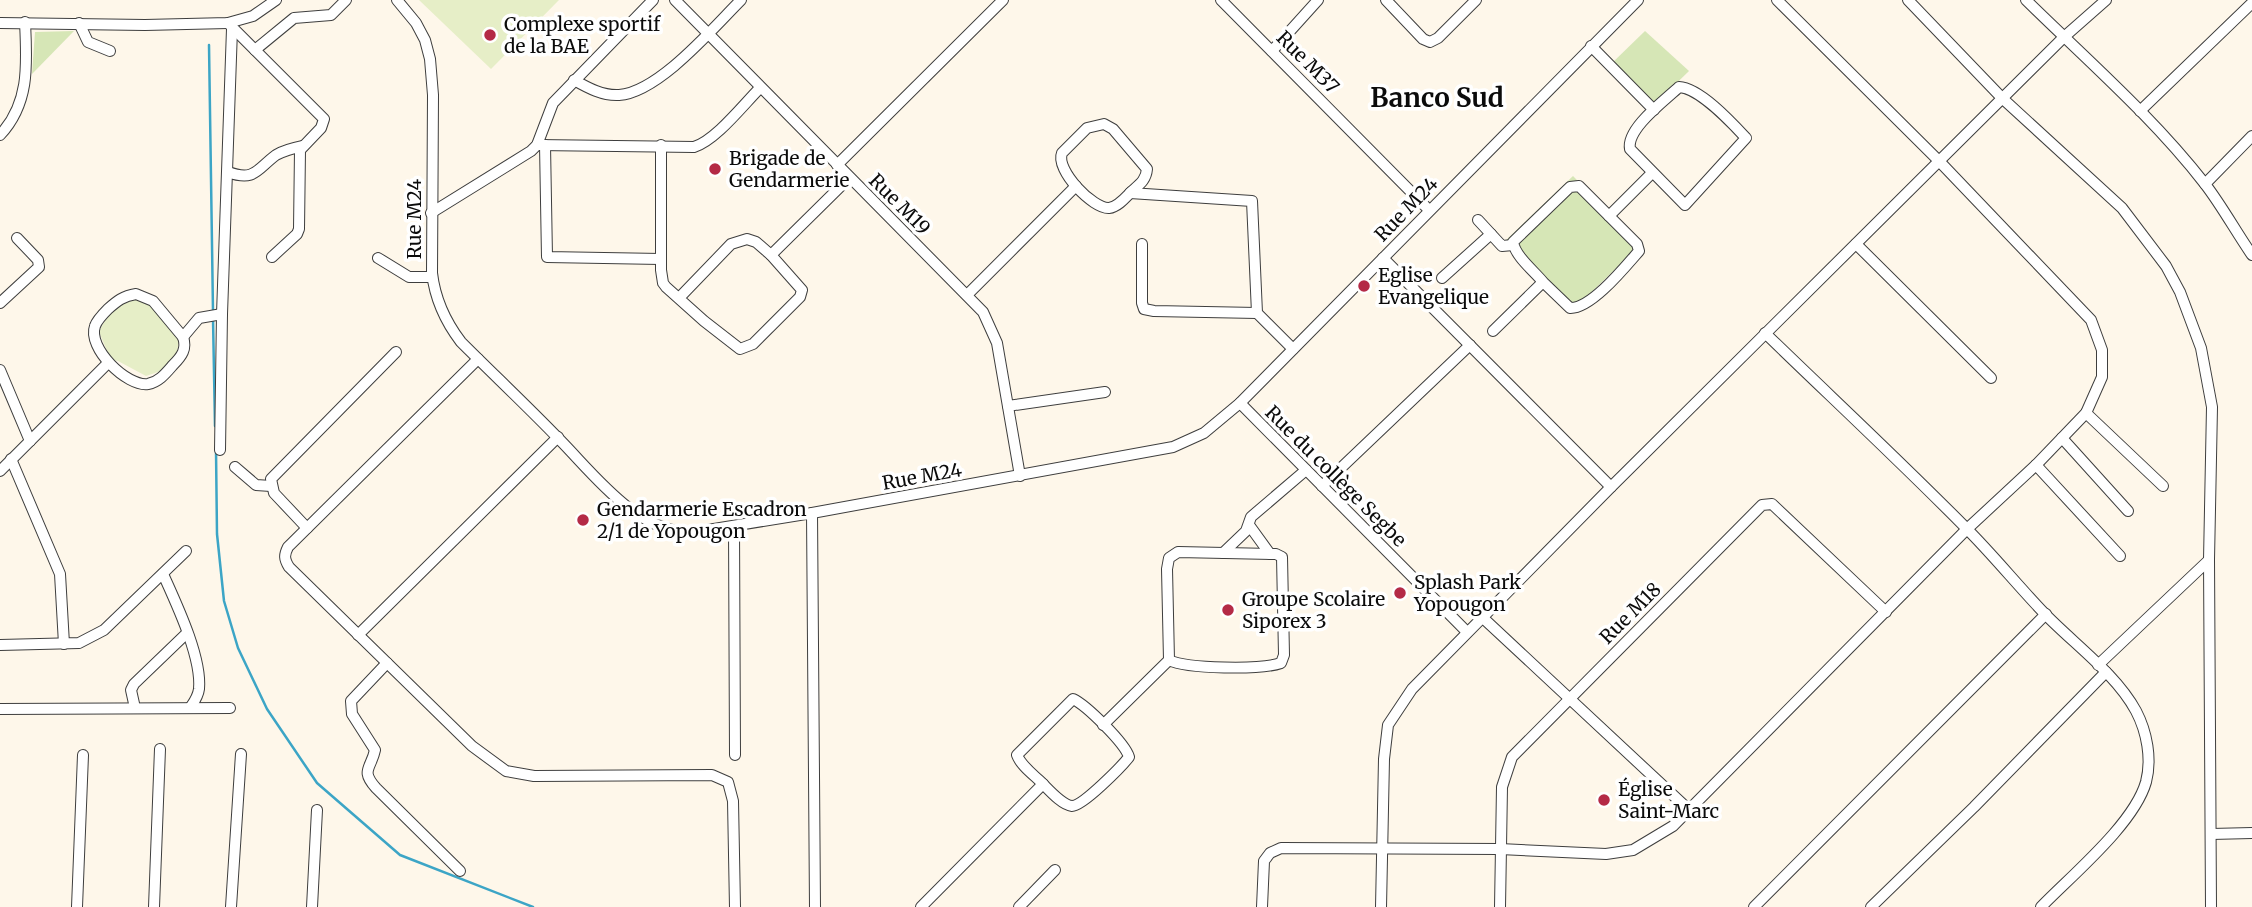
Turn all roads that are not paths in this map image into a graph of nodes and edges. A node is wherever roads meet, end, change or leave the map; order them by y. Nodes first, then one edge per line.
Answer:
1 (276, 0) edge
2 (346, 0) edge
3 (397, 0) edge
4 (653, 0) edge
5 (675, 0) edge
6 (741, 0) edge
7 (1003, 0) edge
8 (1221, 0) edge
9 (1318, 0) edge
10 (1386, 0) edge
11 (1476, 0) edge
12 (1638, 0) edge
13 (1777, 0) edge
14 (1908, 0) edge
15 (2026, 0) edge
16 (2106, 0) edge
17 (2252, 3) edge
18 (25, 22) junction
19 (0, 23) edge
20 (79, 23) junction
21 (230, 26) junction
22 (707, 34) junction
23 (2064, 37) junction
24 (1591, 47) junction
25 (255, 50) junction
26 (110, 51) dead end
27 (1272, 51) junction
28 (574, 80) junction
29 (760, 88) junction
30 (2002, 99) junction
31 (1654, 110) junction
32 (2140, 111) junction
33 (0, 135) edge
34 (2252, 136) edge
35 (541, 145) junction
36 (661, 145) junction
37 (303, 146) junction
38 (1940, 161) junction
39 (837, 165) junction
40 (228, 172) junction
41 (1652, 173) junction
42 (849, 178) junction
43 (2205, 184) junction
44 (1076, 186) junction
45 (1130, 193) junction
46 (1429, 210) junction
47 (431, 213) junction
48 (1609, 216) junction
49 (1478, 220) dead end
50 (1490, 234) junction
51 (17, 237) dead end
52 (1142, 244) dead end
53 (1856, 244) junction
54 (1513, 245) junction
55 (771, 255) junction
56 (2252, 255) edge
57 (272, 257) dead end
58 (378, 258) dead end
59 (1383, 258) junction
60 (661, 259) junction
61 (432, 277) junction
62 (1442, 278) dead end
63 (1543, 282) junction
64 (967, 295) junction
65 (679, 298) junction
66 (0, 303) edge
67 (1257, 313) junction
68 (215, 315) junction
69 (1493, 331) dead end
70 (1765, 333) junction
71 (183, 337) junction
72 (1470, 345) junction
73 (1293, 349) junction
74 (396, 352) dead end
75 (478, 359) junction
76 (108, 363) junction
77 (0, 370) edge
78 (1991, 378) dead end
79 (1105, 392) dead end
80 (1240, 403) junction
81 (1009, 406) junction
82 (2086, 413) junction
83 (558, 437) junction
84 (2062, 438) junction
85 (30, 441) junction
86 (220, 450) dead end
87 (11, 459) junction
88 (2036, 465) junction
89 (235, 467) dead end
90 (1306, 470) junction
91 (0, 471) edge
92 (1020, 476) junction
93 (271, 486) junction
94 (1322, 486) junction
95 (2163, 486) dead end
96 (1611, 487) junction
97 (2128, 511) dead end
98 (813, 513) junction
99 (1248, 525) junction
100 (734, 527) junction
101 (307, 528) junction
102 (1967, 529) junction
103 (186, 551) dead end
104 (1223, 553) junction
105 (1270, 554) junction
106 (2120, 556) dead end
107 (2209, 560) junction
108 (163, 574) junction
109 (1886, 612) junction
110 (2046, 614) junction
111 (1482, 617) junction
112 (1467, 632) junction
113 (187, 633) junction
114 (358, 635) junction
115 (64, 644) junction
116 (0, 645) edge
117 (1168, 660) junction
118 (387, 663) junction
119 (2102, 669) junction
120 (1570, 698) junction
121 (135, 708) junction
122 (190, 708) junction
123 (230, 708) dead end
124 (0, 709) edge
125 (1102, 725) junction
126 (160, 749) dead end
127 (242, 754) dead end
128 (83, 755) dead end
129 (735, 755) dead end
130 (1043, 784) junction
131 (317, 810) dead end
132 (1689, 810) junction
133 (2252, 833) edge
134 (2211, 834) junction
135 (1381, 848) junction
136 (1500, 849) junction
137 (1055, 870) dead end
138 (460, 871) dead end
139 (77, 907) edge
140 (154, 907) edge
141 (231, 907) edge
142 (312, 907) edge
143 (735, 907) edge
144 (816, 907) edge
145 (921, 907) edge
146 (1019, 907) edge
147 (1262, 907) edge
148 (1381, 907) edge
149 (1500, 907) edge
150 (1754, 907) edge
151 (1871, 907) edge
152 (2041, 907) edge
153 (2211, 907) edge

1 - 21 street
2 - 25 street
3 - 47 street, Rue M24
4 - 28 street
5 - 22 street, Rue M19
6 - 22 street
7 - 39 street
8 - 27 street, Rue M37
9 - 27 street
10 - 11 street
12 - 24 street, Rue M24
13 - 38 street
14 - 30 street
15 - 23 street
16 - 23 street
17 - 32 street
18 - 19 street
18 - 20 street
18 - 33 street
20 - 21 street
20 - 26 street
21 - 25 street
21 - 40 street
22 - 28 street
22 - 29 street, Rue M19
23 - 30 street
23 - 32 street
24 - 31 street
24 - 46 street, Rue M24
25 - 37 street
27 - 46 street, Rue M37
28 - 35 street
29 - 36 street
29 - 39 street, Rue M19
30 - 38 street
30 - 107 street
31 - 41 street
31 - 41 street
32 - 43 street
34 - 43 street
35 - 36 street
35 - 47 street
35 - 60 street
36 - 60 street
37 - 40 street
37 - 57 street
38 - 53 street
38 - 82 street
39 - 42 street, Rue M19
40 - 68 street
41 - 48 street
42 - 55 street
42 - 64 street, Rue M19
43 - 56 street
44 - 45 street
44 - 45 street
44 - 64 street
45 - 67 street
46 - 59 street, Rue M24
47 - 61 street, Rue M24
48 - 54 street
48 - 63 street
49 - 50 street
50 - 54 street
50 - 62 street
51 - 66 street
52 - 67 street
53 - 70 street
53 - 78 street
54 - 63 street
55 - 65 street
55 - 65 street
58 - 61 street
59 - 72 street
59 - 73 street, Rue M24
60 - 65 street
61 - 75 street, Rue M24
63 - 69 street
64 - 81 street, Rue M19
67 - 73 street
68 - 71 street
68 - 86 street
70 - 96 street
70 - 102 street
71 - 76 street
71 - 76 street
72 - 94 street
72 - 96 street
73 - 80 street, Rue M24
74 - 93 street
75 - 83 street, Rue M24
75 - 101 street
76 - 85 street
77 - 85 street
79 - 81 street
80 - 90 street, Rue du collège Segbe
80 - 92 street, Rue M24
81 - 92 street, Rue M19
82 - 84 street
82 - 95 street
83 - 100 street, Rue M24
83 - 114 street
84 - 88 street
84 - 97 street
85 - 87 street
87 - 91 street
87 - 115 street
88 - 102 street
88 - 106 street
89 - 93 street
90 - 94 street, Rue du collège Segbe
90 - 99 street
92 - 98 street, Rue M24
93 - 101 street
94 - 112 street, Rue du collège Segbe
96 - 111 street
98 - 100 street, Rue M24
98 - 144 street
99 - 104 street
99 - 105 street
100 - 129 street
101 - 114 street
102 - 109 street
102 - 110 street
103 - 108 street
104 - 105 street
104 - 117 street
105 - 117 street
107 - 119 street
107 - 134 street
108 - 113 street
108 - 115 street
109 - 120 street, Rue M18
109 - 132 street
110 - 119 street
110 - 150 street
111 - 112 street
111 - 120 street
112 - 135 street
113 - 121 street
113 - 122 street
114 - 118 street
115 - 116 street
117 - 125 street
118 - 138 street
118 - 143 street
119 - 151 street
119 - 152 street
120 - 132 street
120 - 136 street, Rue M18
121 - 122 street
121 - 124 street
122 - 123 street
125 - 130 street
125 - 130 street
126 - 140 street
127 - 141 street
128 - 139 street
130 - 145 street
131 - 142 street
132 - 136 street
133 - 134 street
134 - 153 street
135 - 136 street
135 - 147 street
135 - 148 street
136 - 149 street, Rue M18
137 - 146 street

